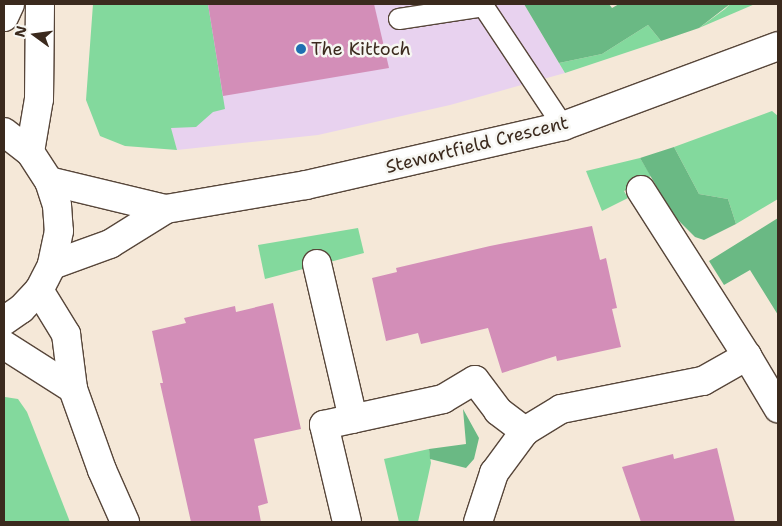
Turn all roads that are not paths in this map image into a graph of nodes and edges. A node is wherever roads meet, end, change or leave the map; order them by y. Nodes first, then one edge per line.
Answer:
1 (10, 4) edge
2 (40, 4) edge
3 (483, 5) edge
4 (4, 17) edge
5 (399, 20) dead end
6 (778, 46) edge
7 (563, 126) junction
8 (4, 132) edge
9 (30, 152) junction
10 (49, 181) junction
11 (641, 190) dead end
12 (166, 209) junction
13 (317, 264) dead end
14 (52, 265) junction
15 (39, 290) junction
16 (4, 321) edge
17 (4, 345) edge
18 (747, 356) junction
19 (73, 389) junction
20 (778, 408) edge
21 (352, 419) junction
22 (525, 431) junction
23 (126, 522) edge
24 (347, 522) edge
25 (478, 522) edge

1 - 4 street
2 - 9 street
3 - 5 lane
3 - 7 lane
6 - 7 street, Stewartfield Crescent
7 - 12 street, Stewartfield Crescent
8 - 9 street
9 - 10 street
10 - 12 street, Stewartfield Crescent
10 - 14 street
11 - 18 street
12 - 14 street, Stewartfield Crescent
13 - 21 street
14 - 15 street
15 - 16 street
15 - 19 street
17 - 19 street
18 - 20 street
18 - 22 street
19 - 23 street
21 - 22 street
21 - 24 street
22 - 25 street

